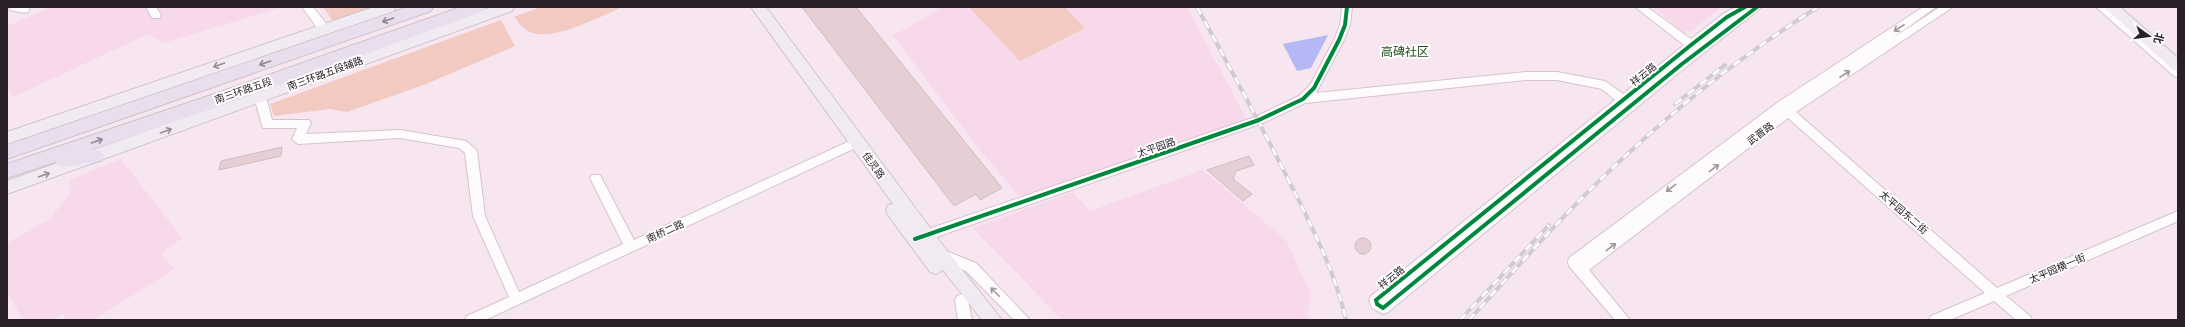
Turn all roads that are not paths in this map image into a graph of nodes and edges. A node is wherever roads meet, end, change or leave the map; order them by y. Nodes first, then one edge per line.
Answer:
1 (14, 7) edge
2 (25, 7) edge
3 (307, 7) edge
4 (389, 7) edge
5 (425, 7) edge
6 (478, 7) edge
7 (508, 7) edge
8 (745, 7) edge
9 (758, 7) edge
10 (1347, 7) edge
11 (1640, 7) edge
12 (1745, 7) edge
13 (1757, 7) edge
14 (1931, 7) edge
15 (1948, 7) edge
16 (2101, 7) edge
17 (2112, 7) edge
18 (2119, 7) edge
19 (324, 29) junction
20 (1695, 48) junction
21 (2178, 65) edge
22 (260, 96) junction
23 (1303, 99) junction
24 (1623, 100) junction
25 (1784, 108) junction
26 (89, 124) junction
27 (25, 132) junction
28 (7, 138) edge
29 (853, 144) junction
30 (7, 152) edge
31 (95, 156) junction
32 (28, 164) junction
33 (7, 171) edge
34 (596, 178) dead end
35 (7, 188) edge
36 (2178, 216) edge
37 (920, 237) junction
38 (631, 247) junction
39 (940, 253) junction
40 (1997, 294) junction
41 (516, 299) junction
42 (972, 312) edge
43 (472, 320) edge
44 (993, 320) edge
45 (1023, 320) edge
46 (1623, 320) edge
47 (1936, 320) edge
48 (2025, 320) edge

1 - 2 street
3 - 19 street
4 - 19 main road
5 -> 26 highway, 南三环路五段
32 -> 6 highway, 南三环路五段
7 - 22 main road, 南三环路五段辅路
8 - 29 main road, 佳灵路
9 - 29 main road, 佳灵路
10 - 23 street, 太平园路
11 - 20 street
12 - 20 street, 祥云路
13 - 20 street, 祥云路
14 -> 25 street, 武晋路
25 -> 15 street, 武晋路
16 - 21 street
17 - 21 main road
18 - 21 street
19 -> 27 main road
20 - 24 street, 祥云路
20 - 24 street, 祥云路
31 -> 22 main road, 南三环路五段辅路
22 - 41 street
23 - 24 street
23 - 37 street, 太平园路
25 - 40 street, 太平园东二街
25 - 46 street, 武晋路
26 - 27 highway
26 - 30 highway, 南三环路五段
27 - 28 main road
29 - 37 main road, 佳灵路
29 - 38 street, 南桥二路
31 - 32 highway
35 -> 31 main road, 南三环路五段辅路
32 - 33 highway, 南三环路五段
34 - 38 street
36 - 40 street, 太平园横一街
37 - 39 main road, 佳灵路
37 - 42 main road, 佳灵路
38 - 41 street, 南桥二路
39 - 42 main road, 佳灵路
45 -> 39 street
40 - 47 street, 太平园横一街
40 - 48 street, 太平园东二街
41 - 43 street, 南桥二路
42 - 44 main road, 佳灵路

